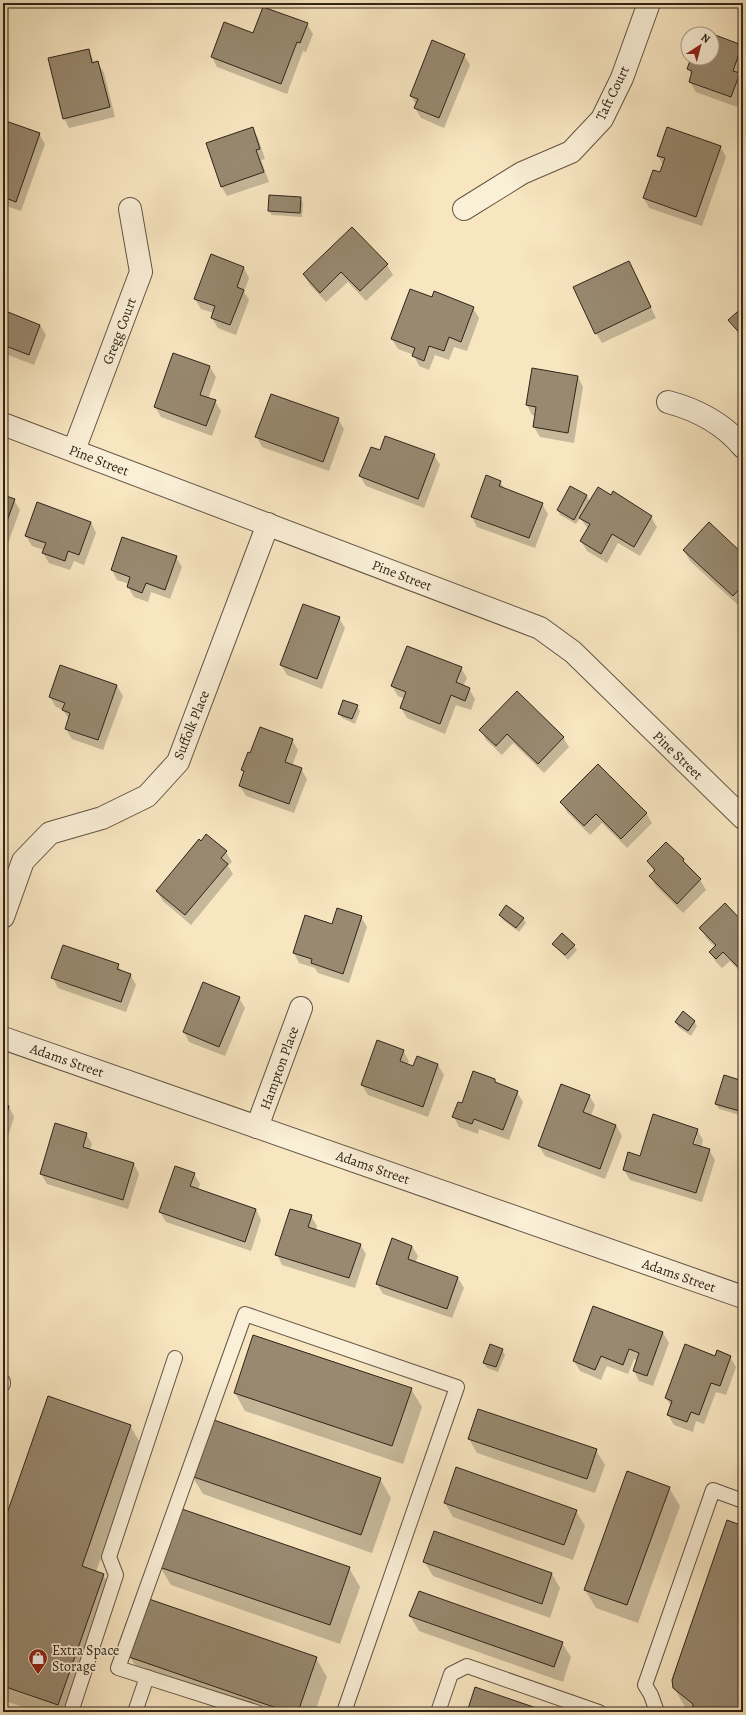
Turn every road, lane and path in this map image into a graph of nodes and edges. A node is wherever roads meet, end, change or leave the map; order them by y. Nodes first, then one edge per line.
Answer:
1 (649, 3) edge
2 (130, 209) dead end
3 (464, 209) dead end
4 (668, 402) dead end
5 (3, 424) edge
6 (743, 447) edge
7 (74, 450) junction
8 (268, 524) junction
9 (743, 818) edge
10 (3, 917) edge
11 (301, 1008) dead end
12 (3, 1038) edge
13 (257, 1127) junction
14 (743, 1297) edge
15 (175, 1358) dead end
16 (743, 1502) edge
17 (147, 1677) junction
18 (71, 1712) edge
19 (135, 1712) edge
20 (256, 1712) edge
21 (344, 1712) edge
22 (438, 1712) edge
23 (599, 1712) edge
24 (657, 1712) edge

1 - 3 street, Taft Court
2 - 7 street, Gregg Court
4 - 6 street
5 - 7 street, Pine Street
7 - 8 street, Pine Street
8 - 9 street, Pine Street
8 - 10 street, Suffolk Place
11 - 13 street, Hampton Place
12 - 13 street, Adams Street
13 - 14 street, Adams Street
15 - 18 lane
16 - 24 lane
17 - 19 lane
17 - 20 lane
17 - 21 lane
22 - 23 lane

